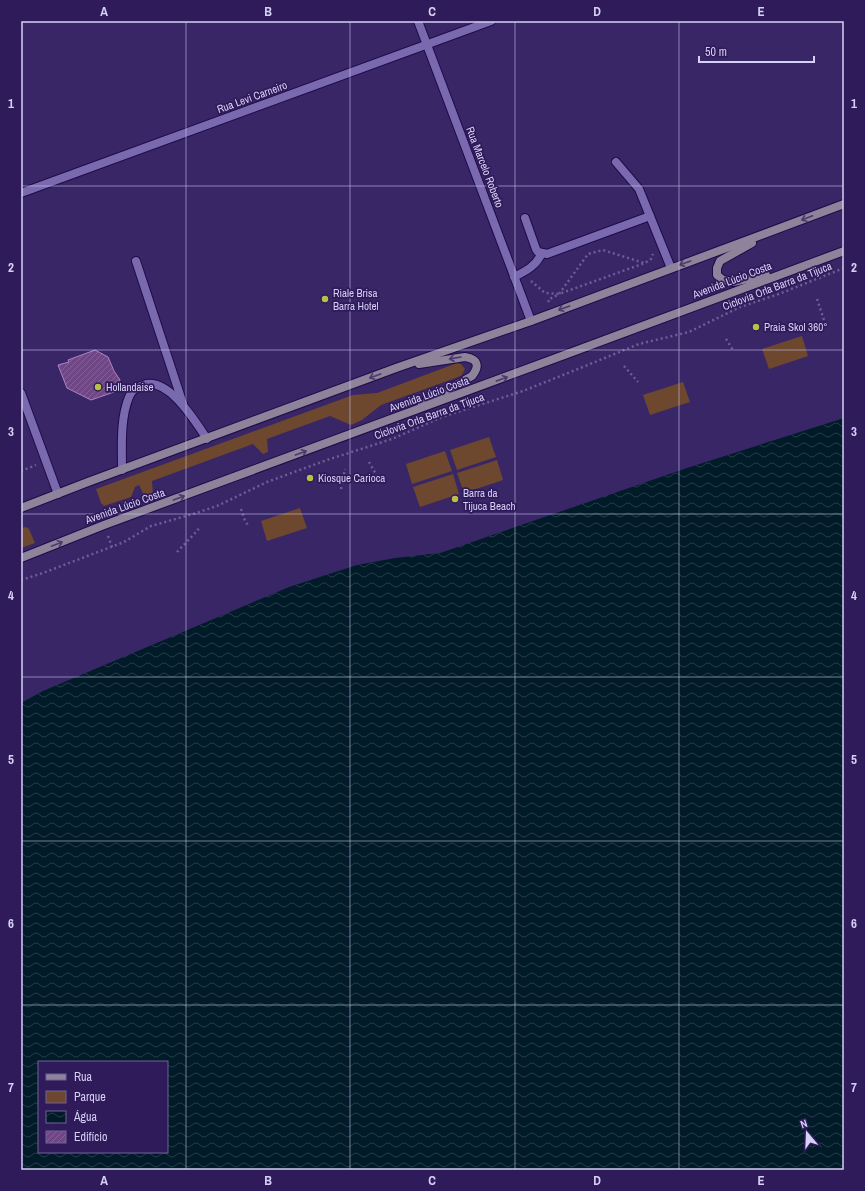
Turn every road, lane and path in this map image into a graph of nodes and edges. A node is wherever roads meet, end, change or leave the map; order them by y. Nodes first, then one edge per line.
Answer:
1 (418, 21) edge
2 (491, 21) edge
3 (427, 45) junction
4 (616, 162) dead end
5 (21, 193) edge
6 (844, 204) edge
7 (650, 216) junction
8 (525, 218) dead end
9 (775, 230) junction
10 (661, 242) junction
11 (844, 250) edge
12 (542, 253) junction
13 (136, 261) dead end
14 (645, 263) junction
15 (671, 268) junction
16 (844, 268) edge
17 (527, 271) junction
18 (788, 271) junction
19 (514, 277) junction
20 (559, 294) junction
21 (817, 299) dead end
22 (552, 312) junction
23 (824, 320) dead end
24 (531, 321) junction
25 (726, 340) dead end
26 (733, 350) dead end
27 (624, 366) dead end
28 (396, 368) junction
29 (638, 382) dead end
30 (21, 393) edge
31 (183, 404) junction
32 (398, 417) junction
33 (207, 439) junction
34 (46, 461) junction
35 (369, 462) dead end
36 (345, 469) dead end
37 (122, 470) junction
38 (21, 471) edge
39 (377, 476) dead end
40 (341, 489) dead end
41 (58, 494) junction
42 (21, 508) edge
43 (241, 509) dead end
44 (248, 524) dead end
45 (198, 526) dead end
46 (177, 552) dead end
47 (21, 558) edge
48 (21, 580) edge

1 - 3 street, Rua Marcelo Roberto
2 - 3 street, Rua Levi Carneiro
3 - 5 street, Rua Levi Carneiro
3 - 19 street, Rua Marcelo Roberto
4 - 7 street
6 -> 9 main road
7 - 10 street
7 - 12 street
8 - 12 street
9 -> 15 main road
9 - 18 main road
10 - 14 path
10 - 15 street
11 - 18 main road, Avenida Lúcio Costa
12 - 17 street
13 - 31 street
14 - 20 path
14 - 20 path
15 -> 22 main road
16 - 48 path, Ciclovia Orla Barra da Tijuca
17 - 19 street
17 - 20 path
32 -> 18 main road, Avenida Lúcio Costa
19 - 24 street, Rua Marcelo Roberto
20 - 22 path
21 - 23 path
22 - 24 main road
24 - 28 main road
25 - 26 path
27 - 29 path
32 -> 28 main road
28 -> 33 main road
30 - 34 street
31 - 33 street
31 - 37 street
47 -> 32 main road, Avenida Lúcio Costa
33 - 37 main road
34 - 38 path
34 - 41 street
35 - 39 path
36 - 40 path
37 - 41 main road
41 - 42 main road
43 - 44 path
45 - 46 path

